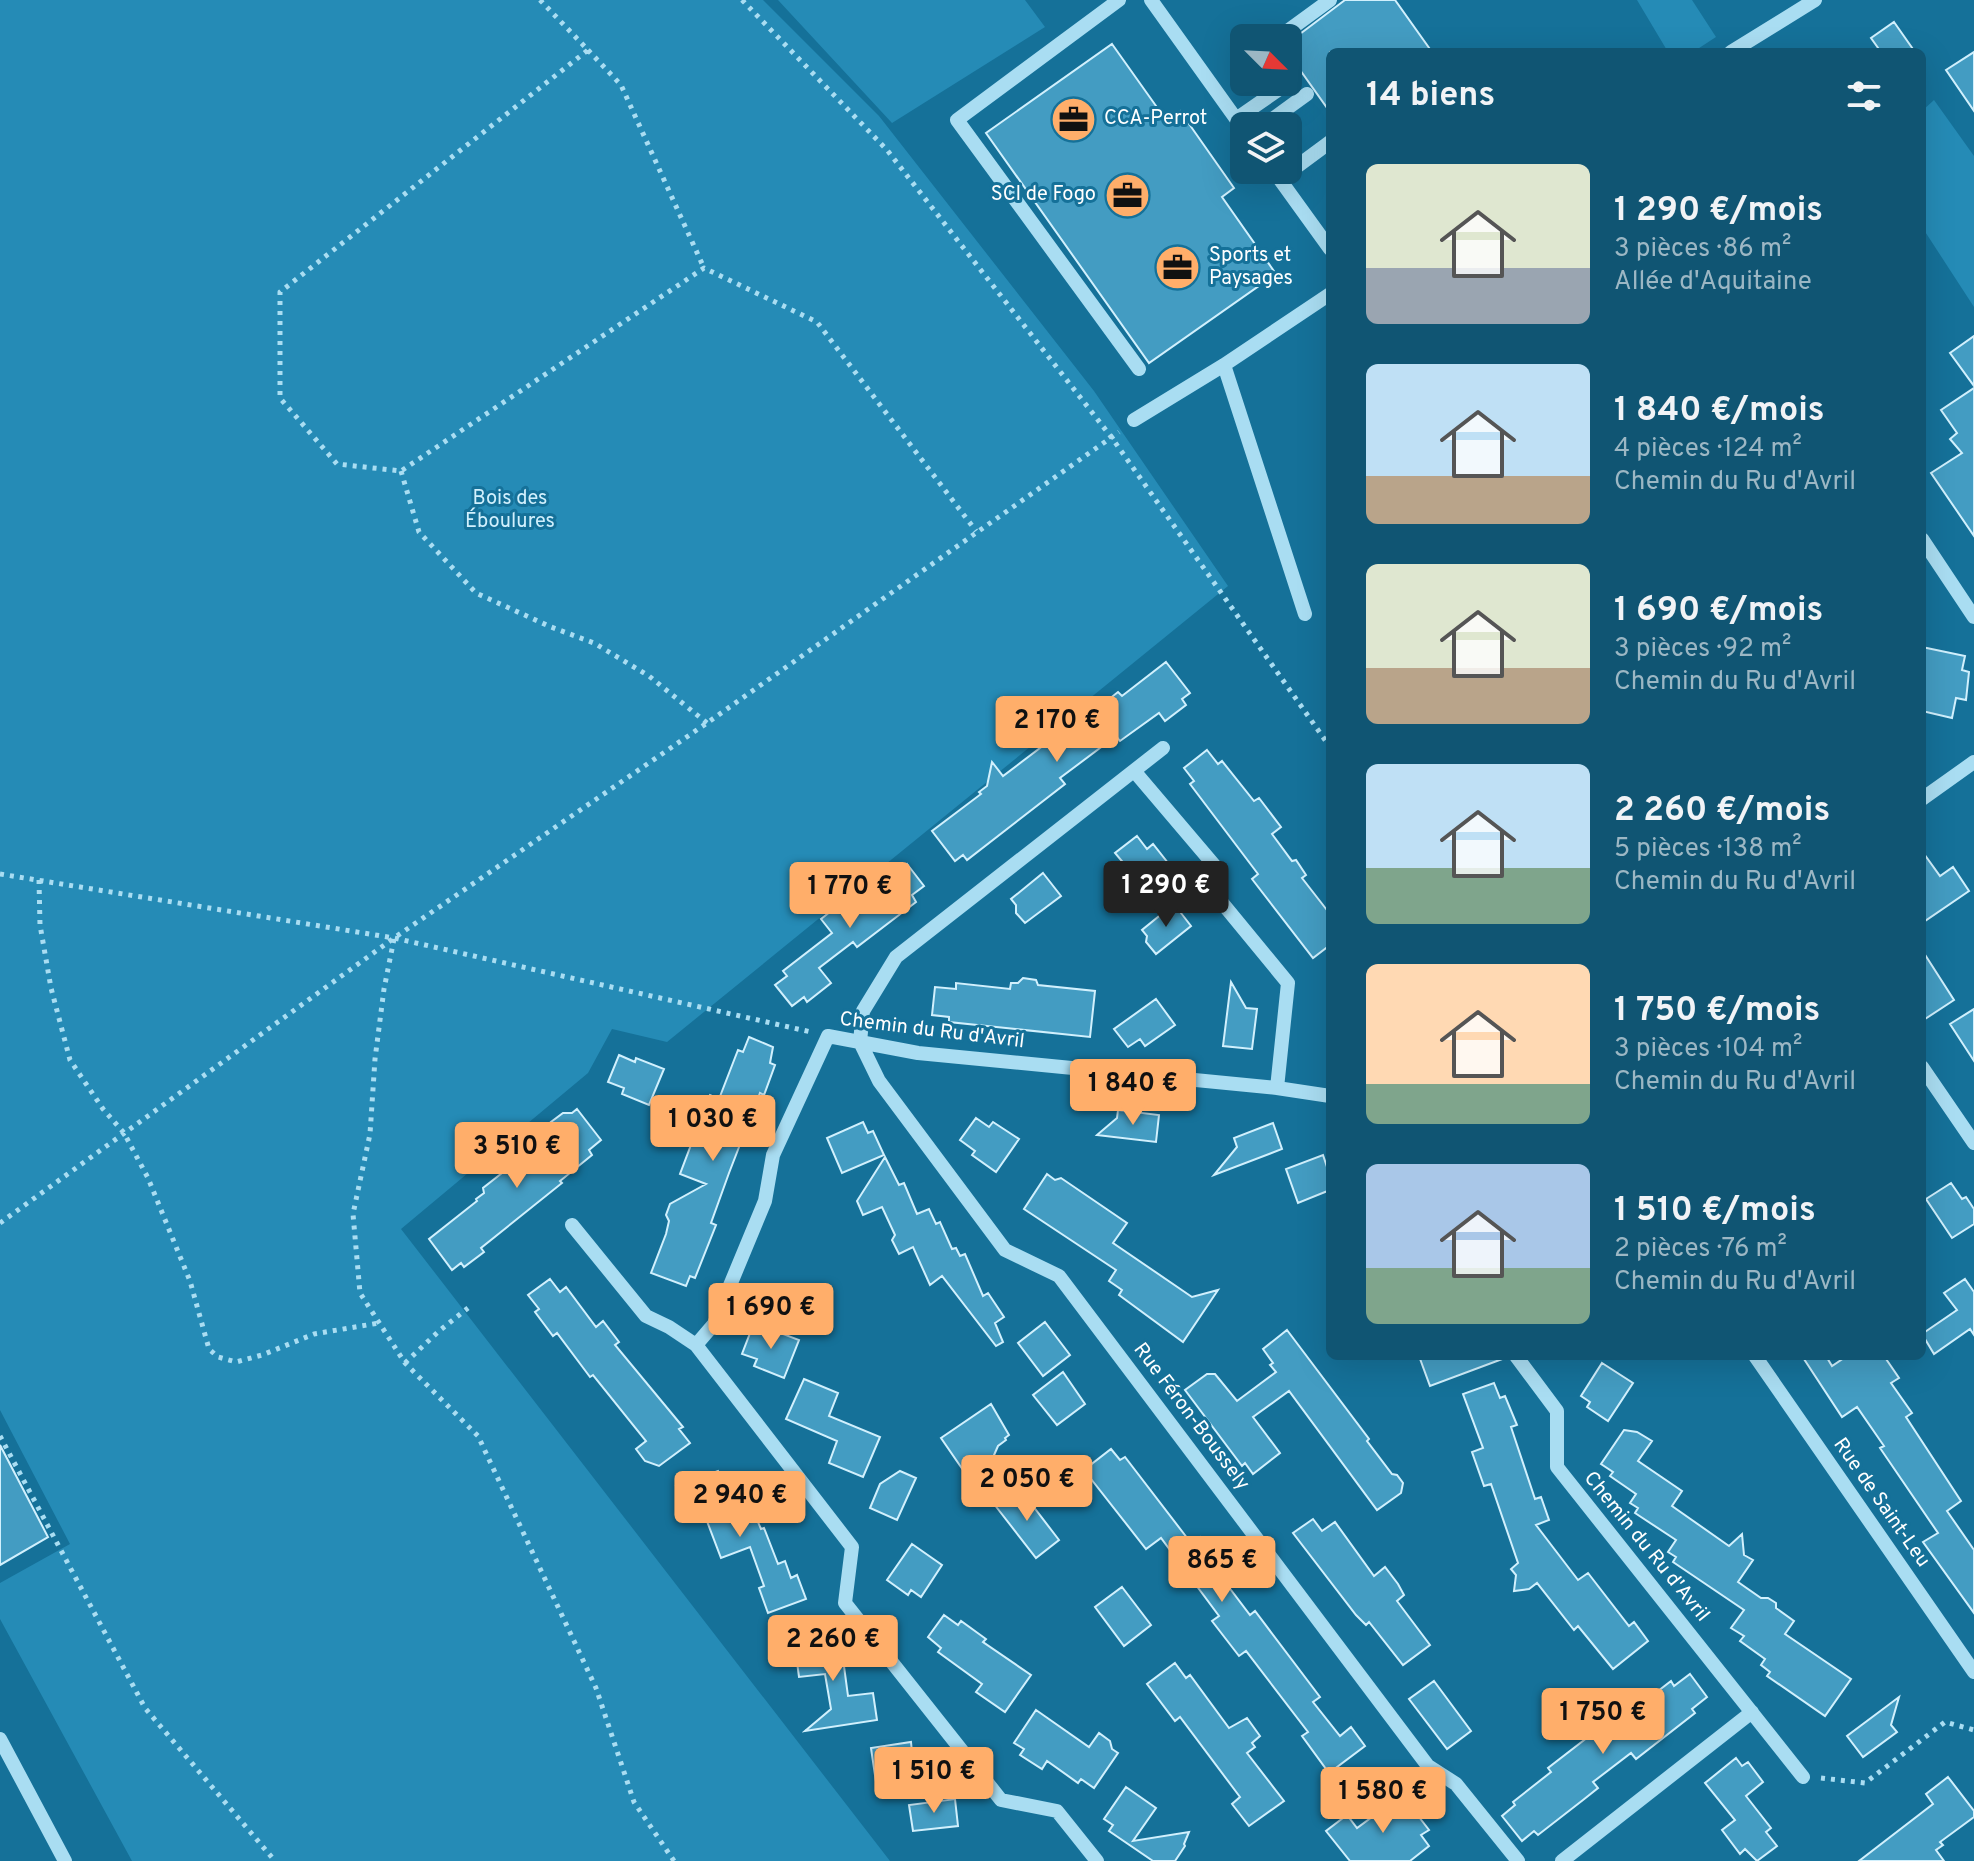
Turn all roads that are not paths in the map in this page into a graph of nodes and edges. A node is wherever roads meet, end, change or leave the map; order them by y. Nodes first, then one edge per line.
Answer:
1 (1119, 0) edge
2 (1151, 0) edge
3 (1330, 0) edge
4 (1815, 0) edge
5 (1297, 24) edge
6 (1737, 48) edge
7 (1307, 94) dead end
8 (1273, 96) edge
9 (1231, 112) edge
10 (1254, 112) edge
11 (1282, 112) edge
12 (1326, 144) edge
13 (1302, 159) edge
14 (1283, 184) edge
15 (1326, 243) edge
16 (1326, 297) edge
17 (1224, 365) junction
18 (1139, 369) dead end
19 (1134, 420) road end
20 (1926, 545) edge
21 (1305, 614) dead end
22 (1974, 617) edge
23 (1163, 748) dead end
24 (1974, 762) edge
25 (1135, 772) junction
26 (1926, 796) edge
27 (860, 1042) junction
28 (1926, 1073) edge
29 (1277, 1088) junction
30 (1326, 1095) edge
31 (1974, 1143) edge
32 (572, 1225) dead end
33 (696, 1345) junction
34 (1519, 1360) edge
35 (1758, 1360) edge
36 (1974, 1672) edge
37 (1752, 1712) junction
38 (0, 1739) edge
39 (1803, 1777) road end
40 (65, 1861) edge
41 (1097, 1861) edge
42 (1518, 1861) edge
43 (1562, 1861) edge

1 - 18 street
2 - 9 street
3 - 5 street
4 - 6 street
7 - 11 street
8 - 10 street
12 - 13 street
14 - 15 street
16 - 17 street
17 - 19 street
17 - 21 street
20 - 22 street
23 - 25 street
24 - 26 street
25 - 27 street
25 - 29 street
27 - 29 street, Chemin du Ru d'Avril
27 - 33 street, Chemin du Ru d'Avril
27 - 42 street, Rue Féron-Boussely
28 - 31 street
29 - 30 street, Chemin du Ru d'Avril
32 - 33 street
33 - 41 street
34 - 37 street, Chemin du Ru d'Avril
35 - 36 street, Rue de Saint-Leu
37 - 39 street, Chemin du Ru d'Avril
37 - 43 street
38 - 40 street

